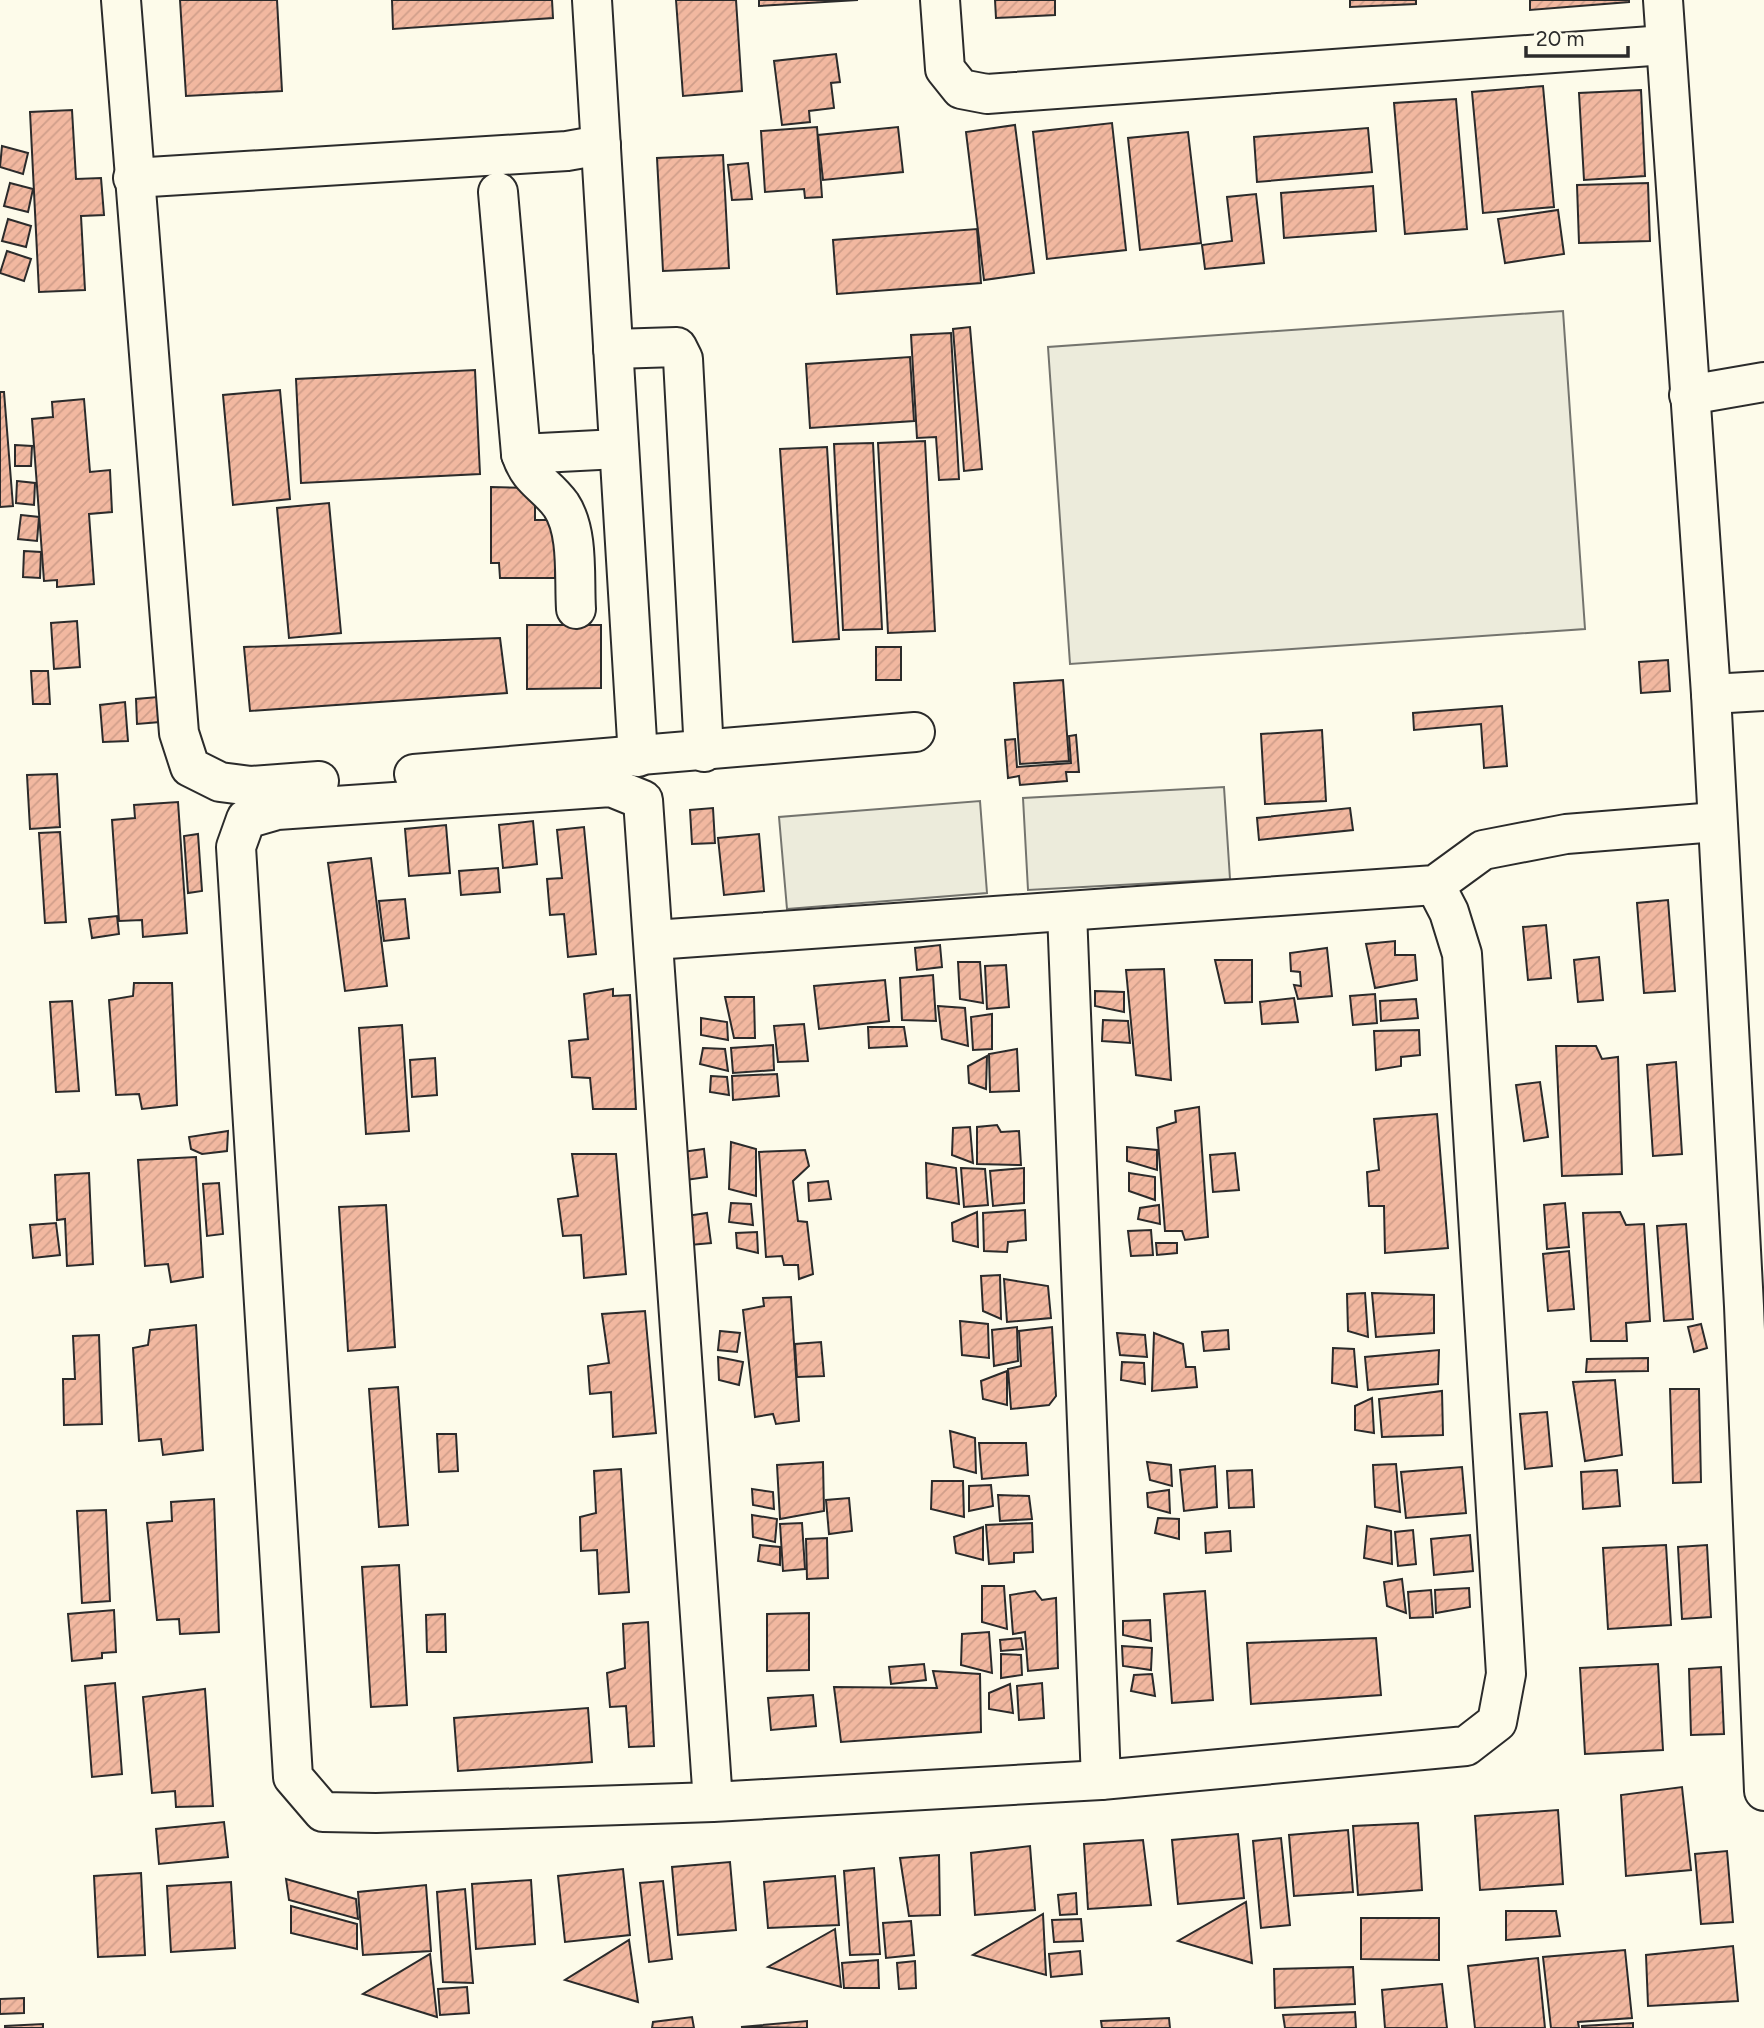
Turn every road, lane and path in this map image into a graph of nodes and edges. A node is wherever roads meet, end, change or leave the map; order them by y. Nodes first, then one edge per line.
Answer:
1 (121, 0) edge
2 (592, 0) edge
3 (940, 0) edge
4 (1662, 0) edge
5 (1665, 45) junction
6 (601, 145) junction
7 (133, 178) junction
8 (498, 192) dead end
9 (613, 349) junction
10 (1764, 382) edge
11 (1689, 395) junction
12 (618, 449) junction
13 (521, 454) junction
14 (576, 608) dead end
15 (1764, 691) edge
16 (1711, 694) junction
17 (915, 732) dead end
18 (704, 752) junction
19 (638, 757) junction
20 (1716, 822) junction
21 (1435, 885) junction
22 (1067, 912) junction
23 (654, 940) junction
24 (1749, 1102) edge
25 (1755, 1349) edge
26 (1101, 1780) junction
27 (1764, 1791) edge
28 (713, 1802) junction

1 - 7 street
2 - 6 street
3 - 5 street
4 - 5 street
5 - 11 street
6 - 7 street
6 - 9 street
7 - 19 street
8 - 13 street
9 - 12 street
9 - 18 street
10 - 11 street
11 - 16 street
12 - 13 street
12 - 19 street
13 - 14 street
15 - 16 street
16 - 20 street
17 - 18 street
18 - 19 street
20 - 21 street
20 - 24 street
21 - 22 street
21 - 26 street
22 - 23 street
22 - 26 street
23 - 28 street
23 - 28 street
24 - 25 street
25 - 27 street
26 - 28 street

